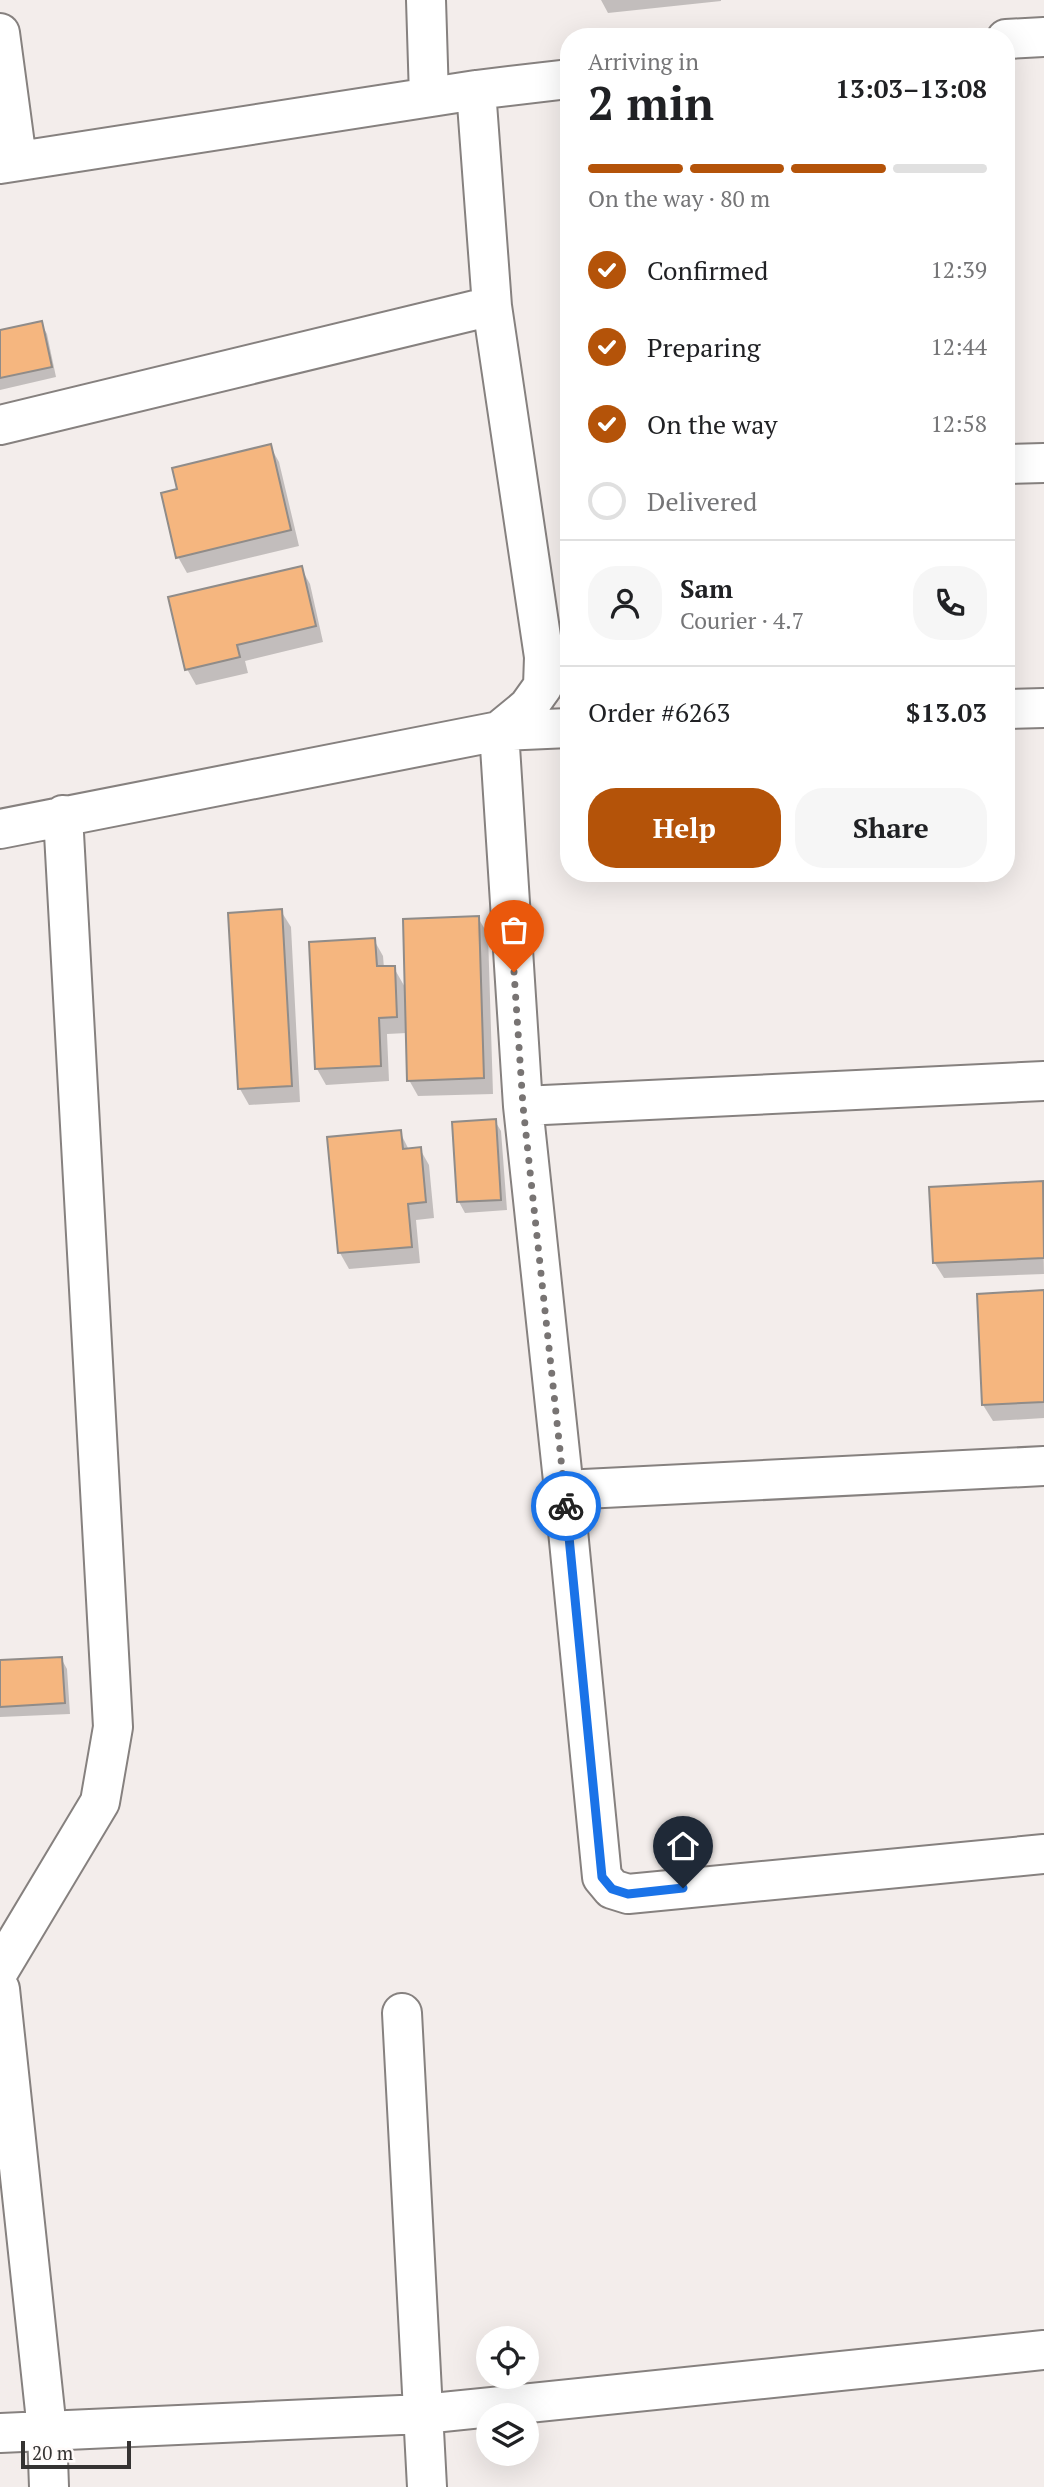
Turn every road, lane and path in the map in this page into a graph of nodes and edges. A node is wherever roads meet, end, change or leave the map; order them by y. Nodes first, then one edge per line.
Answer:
1 (426, 0) edge
2 (0, 33) edge
3 (1044, 37) edge
4 (1015, 39) edge
5 (560, 80) edge
6 (476, 90) junction
7 (429, 97) junction
8 (9, 162) edge
9 (492, 306) junction
10 (0, 425) edge
11 (1044, 463) edge
12 (1015, 464) edge
13 (1044, 708) edge
14 (1015, 709) edge
15 (560, 728) edge
16 (499, 731) junction
17 (63, 815) junction
18 (0, 829) edge
19 (1044, 1081) edge
20 (523, 1106) junction
21 (1044, 1466) edge
22 (564, 1490) junction
23 (1044, 1854) edge
24 (0, 1969) edge
25 (0, 1989) edge
26 (402, 2013) dead end
27 (1044, 2350) edge
28 (424, 2414) junction
29 (47, 2430) junction
30 (0, 2433) edge
31 (49, 2487) edge
32 (427, 2487) edge

1 - 7 street
2 - 8 street
3 - 4 street
5 - 6 street
6 - 7 street
6 - 9 street
7 - 8 street
9 - 10 street
9 - 16 street
11 - 12 street
13 - 14 street
15 - 16 street
16 - 17 street
16 - 20 street
17 - 18 street
17 - 24 street
19 - 20 street
20 - 22 street
21 - 22 street
22 - 23 street
25 - 29 street
26 - 28 street
27 - 28 street
28 - 29 street
28 - 32 street
29 - 30 street
29 - 31 street

